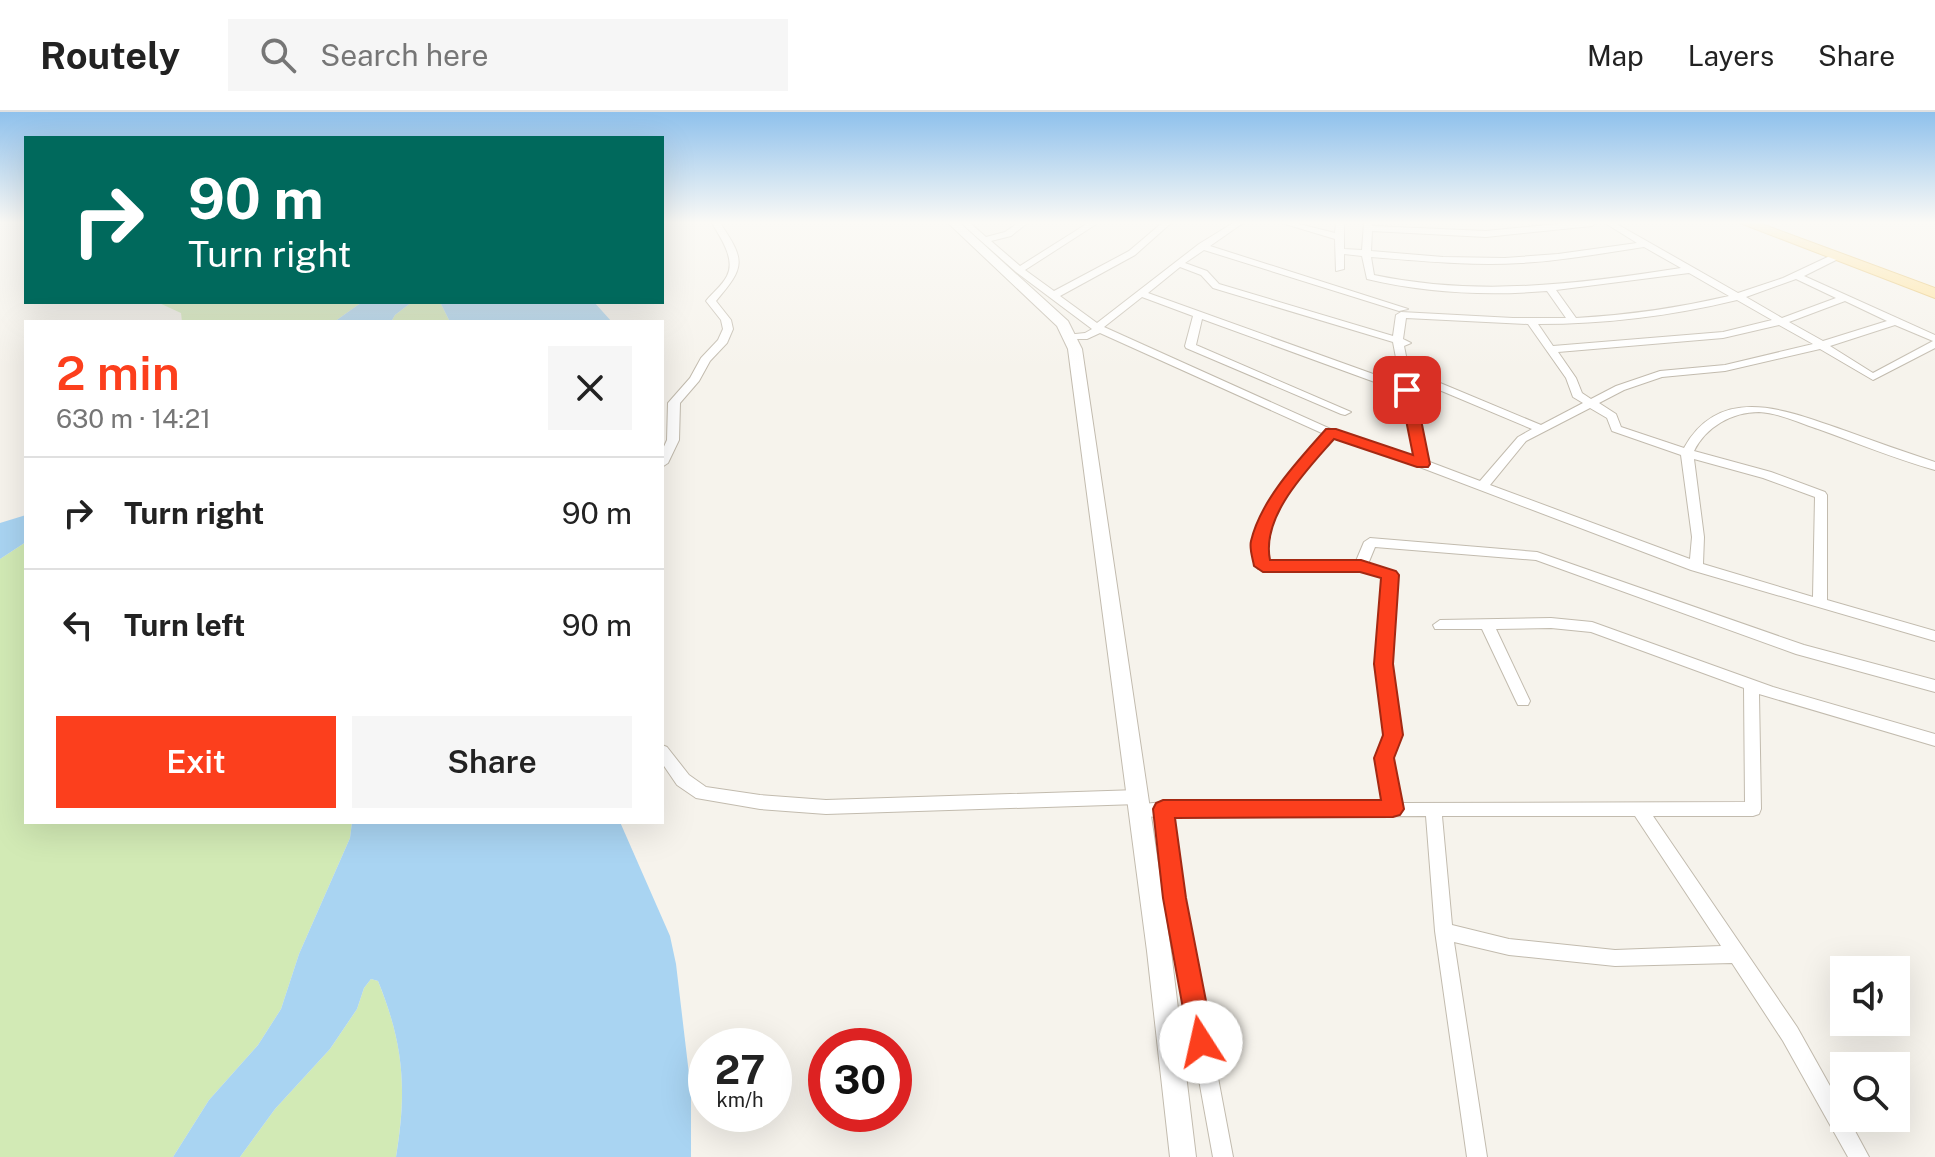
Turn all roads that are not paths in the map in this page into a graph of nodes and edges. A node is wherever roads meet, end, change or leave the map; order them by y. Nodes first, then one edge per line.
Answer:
1 (733, 272) edge
2 (1007, 272) edge
3 (1021, 272) edge
4 (1098, 272) edge
5 (1169, 272) edge
6 (1201, 272) edge
7 (1284, 272) edge
8 (1369, 272) edge
9 (1678, 272) edge
10 (1693, 272) edge
11 (1808, 272) edge
12 (1879, 272) edge
13 (1799, 277) junction
14 (1549, 287) junction
15 (1935, 293) edge
16 (1142, 294) junction
17 (1053, 296) junction
18 (1740, 297) junction
19 (1845, 298) junction
20 (1403, 309) dead end
21 (1199, 313) junction
22 (1573, 321) junction
23 (1782, 321) junction
24 (1896, 321) junction
25 (1532, 323) junction
26 (1098, 328) junction
27 (1070, 337) junction
28 (1402, 342) junction
29 (1935, 342) edge
30 (1822, 345) junction
31 (1550, 349) junction
32 (1429, 382) dead end
33 (1407, 390) junction
34 (1590, 403) junction
35 (1345, 412) dead end
36 (1542, 429) junction
37 (1331, 433) junction
38 (1687, 453) junction
39 (664, 459) edge
40 (1422, 464) junction
41 (1935, 466) edge
42 (1482, 487) junction
43 (1361, 566) junction
44 (1696, 567) junction
45 (1820, 604) junction
46 (1440, 625) dead end
47 (1487, 625) junction
48 (1935, 636) edge
49 (1751, 685) junction
50 (1935, 686) edge
51 (1523, 701) dead end
52 (1935, 740) edge
53 (664, 754) edge
54 (1139, 803) junction
55 (1639, 808) junction
56 (1163, 809) junction
57 (1393, 809) junction
58 (1433, 809) junction
59 (1444, 931) junction
60 (1736, 954) junction
61 (1183, 1157) edge
62 (1223, 1157) edge
63 (1477, 1157) edge
64 (1859, 1157) edge

1 - 39 street
2 - 27 street
3 - 17 street
4 - 17 street
5 - 16 street
6 - 28 street
7 - 20 street
8 - 14 street
9 - 14 street
10 - 18 street
11 - 13 street
12 - 15 main road
13 - 18 street
13 - 19 street
14 - 22 street
16 - 21 street
16 - 26 street
17 - 26 street
18 - 22 street
18 - 23 street
19 - 23 street
19 - 24 street
21 - 33 street
21 - 35 street
22 - 25 street
23 - 30 street
23 - 31 street
24 - 29 street
24 - 30 street
25 - 28 street
25 - 31 street
26 - 27 street
26 - 37 street
27 - 54 street
28 - 33 street
29 - 30 street
30 - 34 street
31 - 34 street
32 - 36 street
33 - 40 street
34 - 36 street
34 - 38 street
36 - 42 street
37 - 40 street
37 - 43 street
38 - 41 street
38 - 44 street
38 - 45 street
40 - 42 street
42 - 44 street
43 - 50 street
43 - 57 street
44 - 45 street
45 - 48 street
46 - 47 street
47 - 49 street
47 - 51 street
49 - 52 street
49 - 55 street
53 - 54 street
54 - 56 street
54 - 61 street
55 - 58 street
55 - 60 street
56 - 57 street
56 - 62 street
57 - 58 street
58 - 59 street
59 - 60 street
59 - 63 street
60 - 64 street

